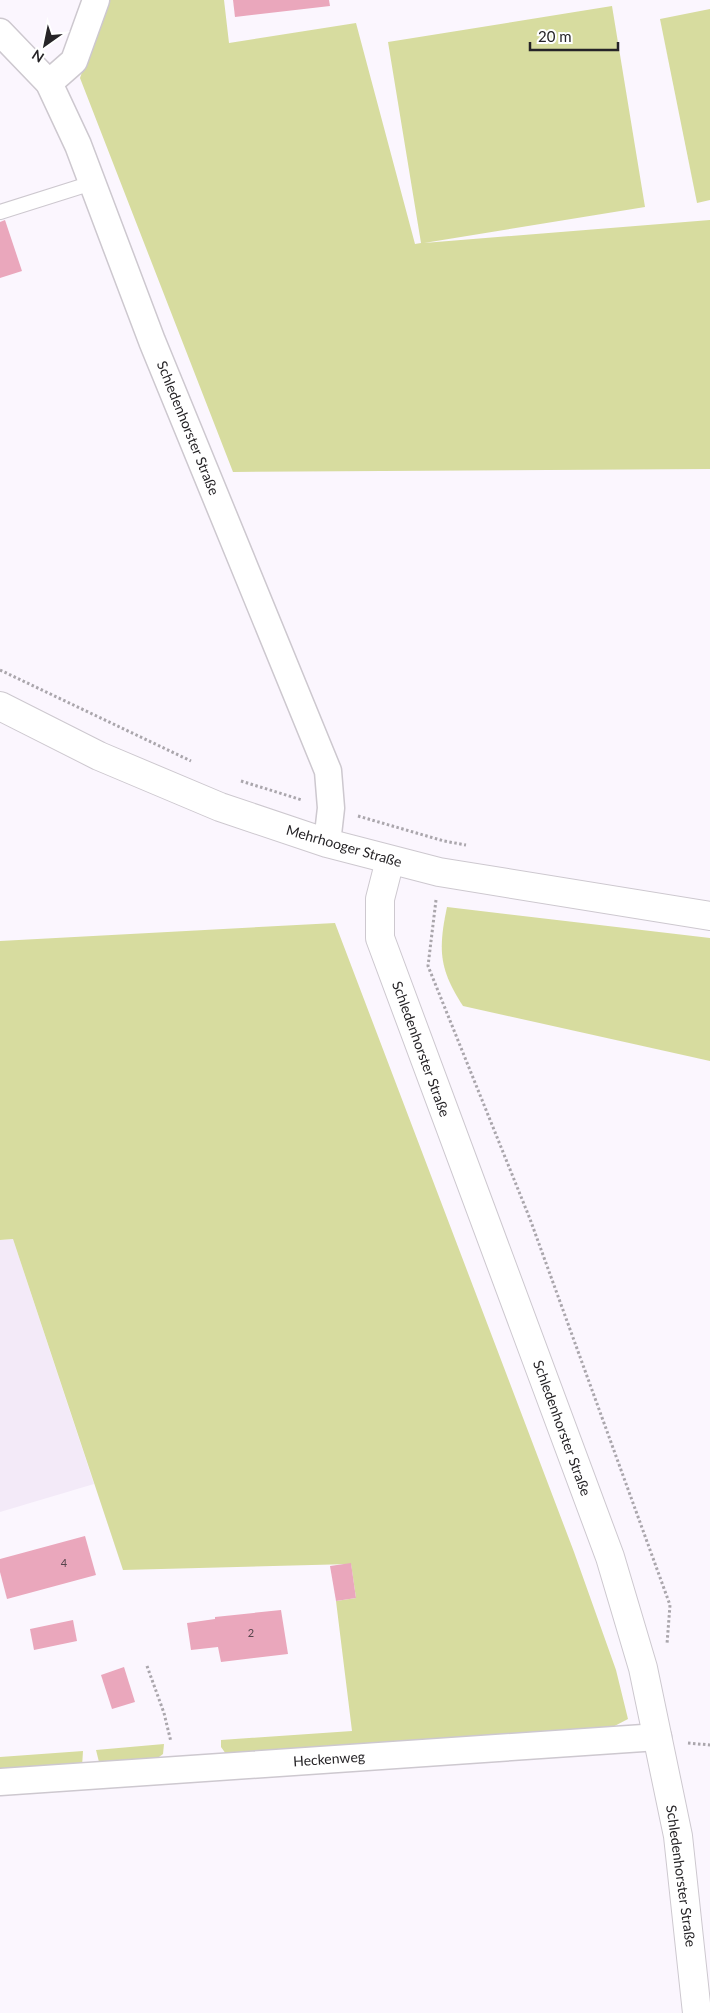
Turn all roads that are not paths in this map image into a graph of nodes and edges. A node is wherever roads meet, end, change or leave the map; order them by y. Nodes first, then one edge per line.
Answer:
1 (96, 0) edge
2 (0, 32) edge
3 (49, 83) junction
4 (92, 183) junction
5 (0, 212) edge
6 (0, 706) edge
7 (327, 843) junction
8 (390, 860) junction
9 (710, 916) edge
10 (658, 1737) junction
11 (0, 1782) edge
12 (698, 2013) edge

1 - 3 street
2 - 3 street, Schledenhorster Straße
3 - 4 street, Schledenhorster Straße
4 - 5 lane
4 - 7 street, Schledenhorster Straße
6 - 7 street, Mehrhooger Straße
7 - 8 street, Mehrhooger Straße
8 - 9 street, Mehrhooger Straße
8 - 10 street, Schledenhorster Straße
10 - 11 street, Heckenweg
10 - 12 street, Schledenhorster Straße

